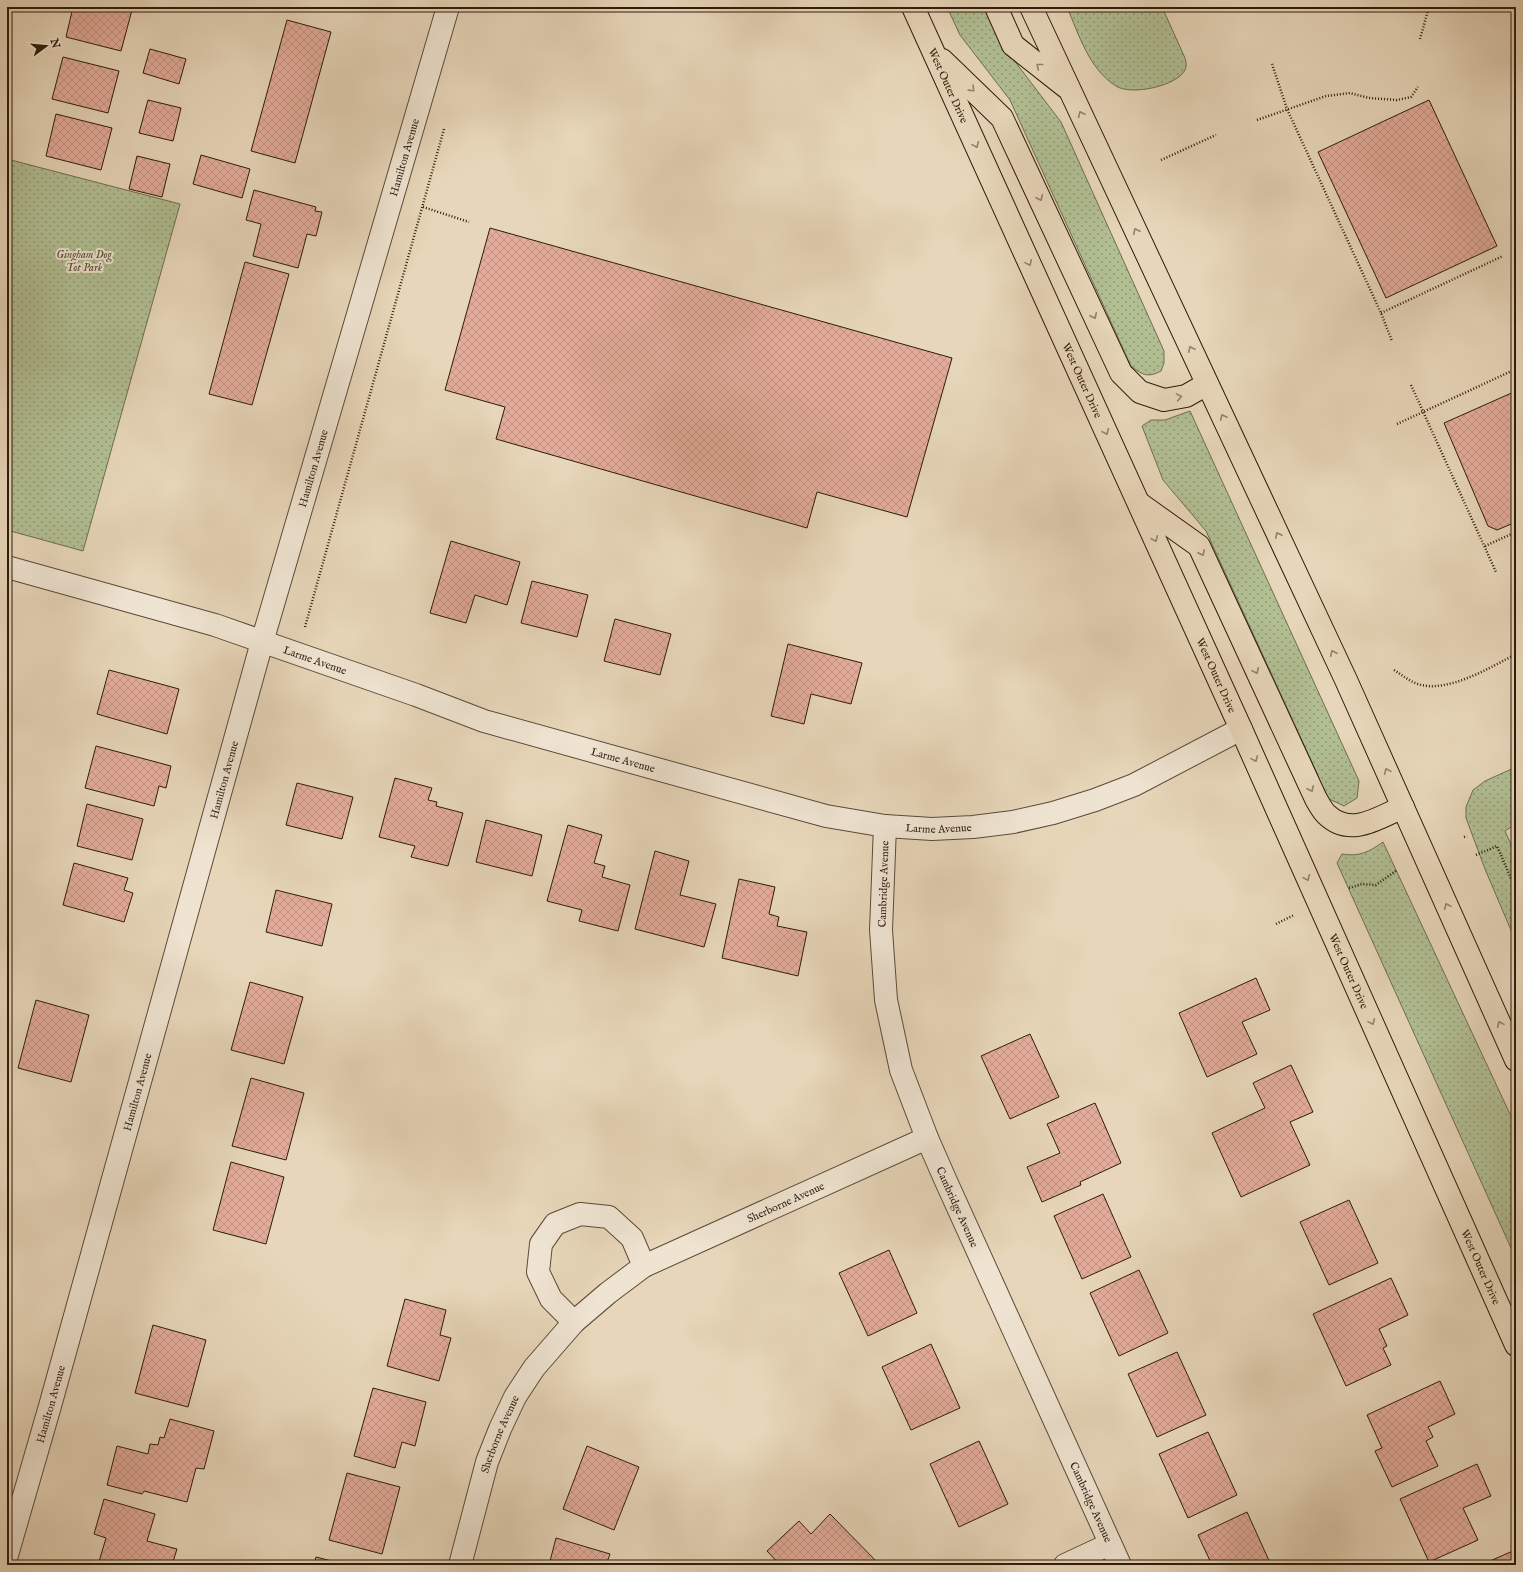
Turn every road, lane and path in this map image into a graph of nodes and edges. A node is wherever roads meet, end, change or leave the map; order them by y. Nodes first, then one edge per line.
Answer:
1 (448, 7) edge
2 (913, 7) edge
3 (996, 7) edge
4 (1031, 7) edge
5 (1429, 7) edge
6 (1420, 39) dead end
7 (934, 52) junction
8 (1272, 64) dead end
9 (1418, 87) dead end
10 (1070, 90) junction
11 (1288, 109) junction
12 (1257, 120) dead end
13 (446, 122) dead end
14 (1216, 135) dead end
15 (1161, 160) dead end
16 (417, 205) dead end
17 (423, 207) junction
18 (469, 222) dead end
19 (1503, 256) dead end
20 (1381, 313) junction
21 (1392, 341) dead end
22 (1516, 369) edge
23 (1207, 384) junction
24 (1410, 385) dead end
25 (1424, 412) junction
26 (1398, 424) dead end
27 (1139, 504) junction
28 (1516, 532) edge
29 (1485, 546) junction
30 (7, 567) edge
31 (1496, 572) dead end
32 (1512, 606) dead end
33 (1516, 615) edge
34 (303, 633) dead end
35 (262, 642) junction
36 (1516, 654) edge
37 (1394, 670) dead end
38 (1241, 729) junction
39 (1403, 807) junction
40 (885, 826) junction
41 (1476, 855) dead end
42 (1396, 870) dead end
43 (1349, 888) dead end
44 (1516, 890) edge
45 (1298, 913) dead end
46 (1276, 924) dead end
47 (1516, 1060) edge
48 (927, 1138) junction
49 (644, 1266) junction
50 (574, 1322) junction
51 (1516, 1345) edge
52 (1110, 1544) junction
53 (7, 1555) edge
54 (460, 1565) edge
55 (1065, 1565) edge
56 (1120, 1565) edge

1 - 35 street, Hamilton Avenue
2 - 7 main road, West Outer Drive
10 -> 3 main road
4 - 10 main road
5 - 6 path
7 -> 23 main road
7 -> 27 main road, West Outer Drive
8 - 11 path
9 - 11 path
23 -> 10 main road
11 - 12 path
11 - 20 path
13 - 17 path
14 - 15 path
16 - 17 path
17 - 18 path
17 - 34 path
19 - 20 path
20 - 21 path
22 - 25 path
39 -> 23 main road
24 - 25 path
25 - 26 path
25 - 29 path
27 -> 38 main road, West Outer Drive
27 -> 39 main road
28 - 29 path
29 - 31 path
30 - 35 street, Larme Avenue
32 - 33 path
35 - 40 street, Larme Avenue
35 - 53 street, Hamilton Avenue
36 - 37 path
38 - 40 street, Larme Avenue
38 -> 51 main road, West Outer Drive
47 -> 39 main road
40 - 48 street, Cambridge Avenue
41 - 44 path
42 - 43 path
45 - 46 path
48 - 49 street, Sherborne Avenue
48 - 52 street, Cambridge Avenue
49 - 50 street, Sherborne Avenue
49 - 50 street
50 - 54 street, Sherborne Avenue
52 - 55 street
52 - 56 street, Cambridge Avenue

